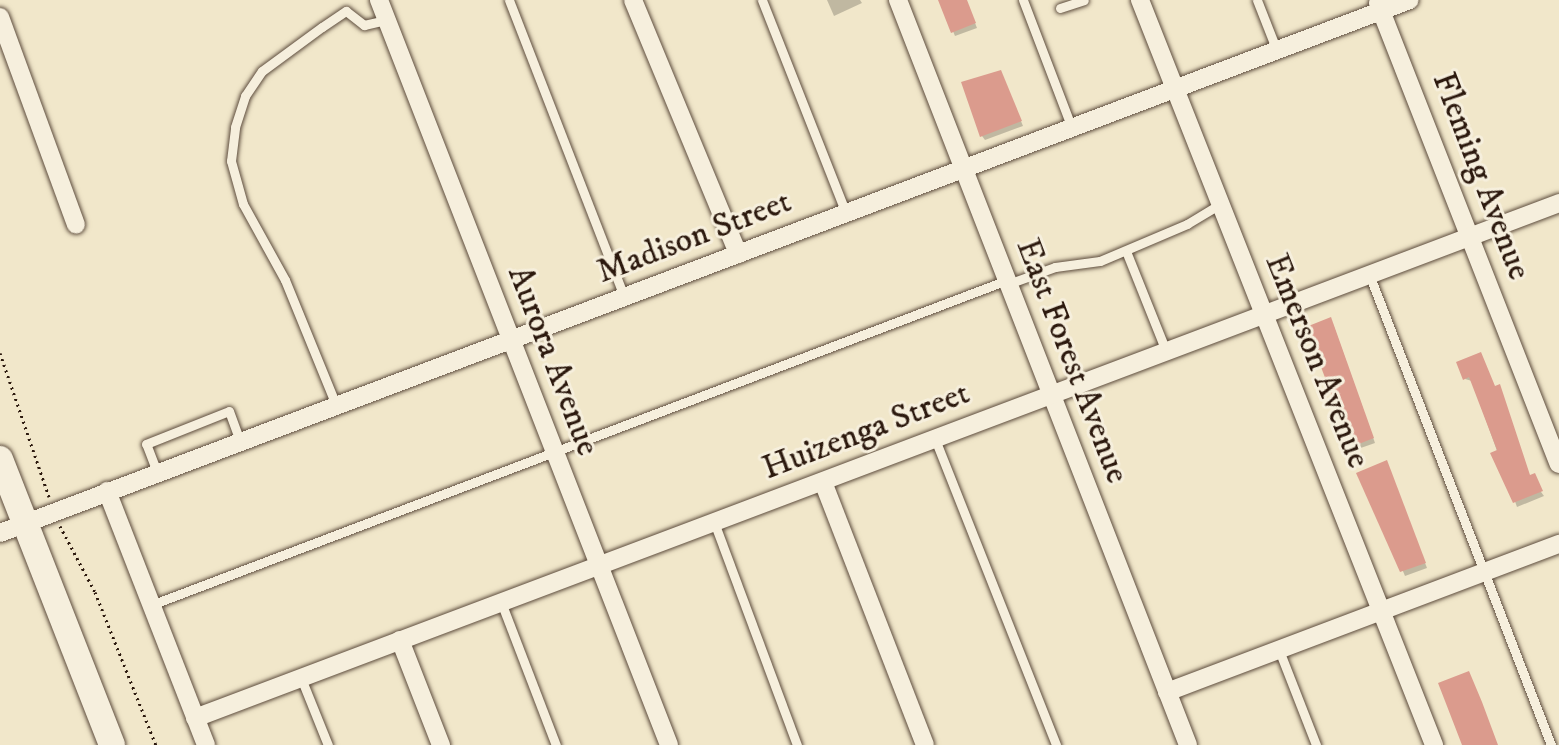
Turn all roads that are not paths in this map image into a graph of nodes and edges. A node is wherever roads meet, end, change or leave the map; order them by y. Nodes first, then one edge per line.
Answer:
1 (379, 0) edge
2 (509, 0) edge
3 (633, 0) edge
4 (762, 0) edge
5 (898, 0) edge
6 (1023, 0) edge
7 (1084, 0) edge
8 (1140, 0) edge
9 (1257, 0) edge
10 (1410, 0) edge
11 (346, 5) edge
12 (1379, 5) edge
13 (1060, 8) dead end
14 (0, 17) edge
15 (386, 20) junction
16 (1277, 51) junction
17 (1175, 89) junction
18 (1072, 128) junction
19 (963, 169) junction
20 (1559, 203) edge
21 (1220, 204) junction
22 (846, 213) junction
23 (76, 225) dead end
24 (1470, 236) junction
25 (1126, 251) junction
26 (738, 254) junction
27 (1369, 274) junction
28 (1007, 282) junction
29 (624, 297) junction
30 (1263, 315) junction
31 (511, 339) junction
32 (1166, 352) junction
33 (1052, 395) junction
34 (336, 405) junction
35 (935, 439) junction
36 (240, 441) junction
37 (555, 453) junction
38 (0, 459) edge
39 (1559, 464) edge
40 (157, 472) junction
41 (823, 482) junction
42 (107, 491) junction
43 (25, 522) junction
44 (714, 522) junction
45 (0, 533) edge
46 (1559, 544) edge
47 (599, 565) junction
48 (1485, 571) junction
49 (501, 602) junction
50 (151, 605) junction
51 (1381, 610) junction
52 (400, 640) junction
53 (1279, 650) junction
54 (301, 678) junction
55 (1167, 692) junction
56 (195, 718) junction
57 (112, 745) edge
58 (206, 745) edge
59 (328, 745) edge
60 (441, 745) edge
61 (556, 745) edge
62 (669, 745) edge
63 (797, 745) edge
64 (925, 745) edge
65 (1056, 745) edge
66 (1188, 745) edge
67 (1316, 745) edge
68 (1434, 745) edge
69 (1551, 745) edge

1 - 15 street, Aurora Avenue
2 - 29 lane
3 - 26 street
4 - 22 lane
5 - 19 street, East Forest Avenue
6 - 18 lane
7 - 13 lane
8 - 17 street, Emerson Avenue
9 - 16 lane
10 - 12 street, Madison Street
11 - 15 lane
11 - 34 lane
12 - 16 street, Madison Street
12 - 24 street, Fleming Avenue
14 - 23 street
15 - 31 street, Aurora Avenue
16 - 17 street, Madison Street
17 - 18 street, Madison Street
17 - 21 street, Emerson Avenue
18 - 19 street, Madison Street
19 - 22 street, Madison Street
19 - 28 street, East Forest Avenue
20 - 24 street, Huizenga Street
21 - 25 lane
21 - 30 street, Emerson Avenue
22 - 26 street, Madison Street
24 - 27 street, Huizenga Street
24 - 39 street, Fleming Avenue
25 - 28 lane
25 - 32 lane
26 - 29 street, Madison Street
27 - 30 street, Huizenga Street
27 - 48 lane
28 - 33 street, East Forest Avenue
28 - 37 lane
29 - 31 street, Madison Street
30 - 32 street, Huizenga Street
30 - 51 street, Emerson Avenue
31 - 34 street, Madison Street
31 - 37 street, Aurora Avenue
32 - 33 street, Huizenga Street
33 - 35 street, Huizenga Street
33 - 55 street, East Forest Avenue
34 - 36 street, Madison Street
35 - 41 street, Huizenga Street
35 - 65 lane
36 - 40 street, Madison Street
36 - 40 lane
37 - 47 street, Aurora Avenue
37 - 50 lane
38 - 43 main road
40 - 42 street, Madison Street
41 - 44 street, Huizenga Street
41 - 64 street
42 - 43 street, Madison Street
42 - 50 street
43 - 45 street, Madison Street
43 - 57 main road
44 - 47 street, Huizenga Street
44 - 63 lane
46 - 48 street
47 - 49 street, Huizenga Street
47 - 62 street, Aurora Avenue
48 - 51 street
48 - 69 lane
49 - 52 street, Huizenga Street
49 - 61 lane
50 - 56 street
51 - 53 street
51 - 68 street, Emerson Avenue
52 - 54 street, Huizenga Street
52 - 60 street
53 - 55 street
53 - 67 lane
54 - 56 street, Huizenga Street
54 - 59 lane
55 - 66 street, East Forest Avenue
56 - 58 street

